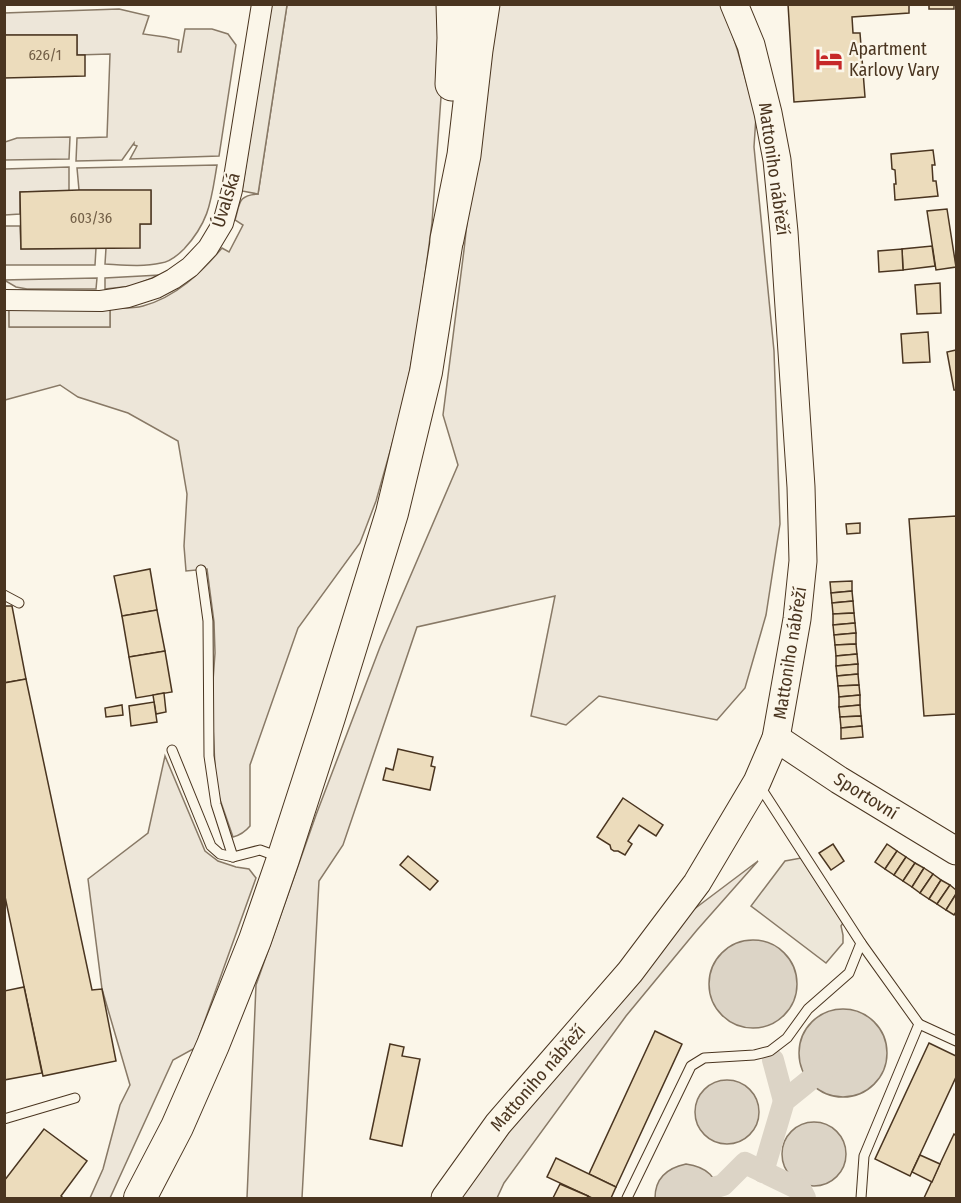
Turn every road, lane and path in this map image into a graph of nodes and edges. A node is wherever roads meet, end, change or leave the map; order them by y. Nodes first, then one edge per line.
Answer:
1 (262, 4) edge
2 (453, 4) edge
3 (477, 4) edge
4 (483, 4) edge
5 (734, 4) edge
6 (476, 50) junction
7 (447, 238) junction
8 (4, 300) edge
9 (201, 570) dead end
10 (4, 595) edge
11 (19, 603) dead end
12 (776, 738) junction
13 (172, 750) dead end
14 (757, 782) junction
15 (957, 851) edge
16 (233, 857) junction
17 (283, 859) junction
18 (861, 943) junction
19 (919, 1024) junction
20 (957, 1041) edge
21 (75, 1098) dead end
22 (4, 1119) edge
23 (140, 1198) edge
24 (445, 1198) edge
25 (627, 1198) edge
26 (861, 1198) edge

1 - 8 street, Úvalská
2 - 7 highway
3 - 6 highway
4 - 6 highway
5 - 12 main road, Mattoniho nábřeží
6 - 7 highway
7 - 17 main road
9 - 16 lane
10 - 11 lane
12 - 14 main road, Mattoniho nábřeží
12 - 15 main road, Sportovní
13 - 16 lane
14 - 18 lane
14 - 24 main road, Mattoniho nábřeží
16 - 17 lane
17 - 23 main road
18 - 19 lane
18 - 25 lane
19 - 20 lane
19 - 26 lane
21 - 22 lane

